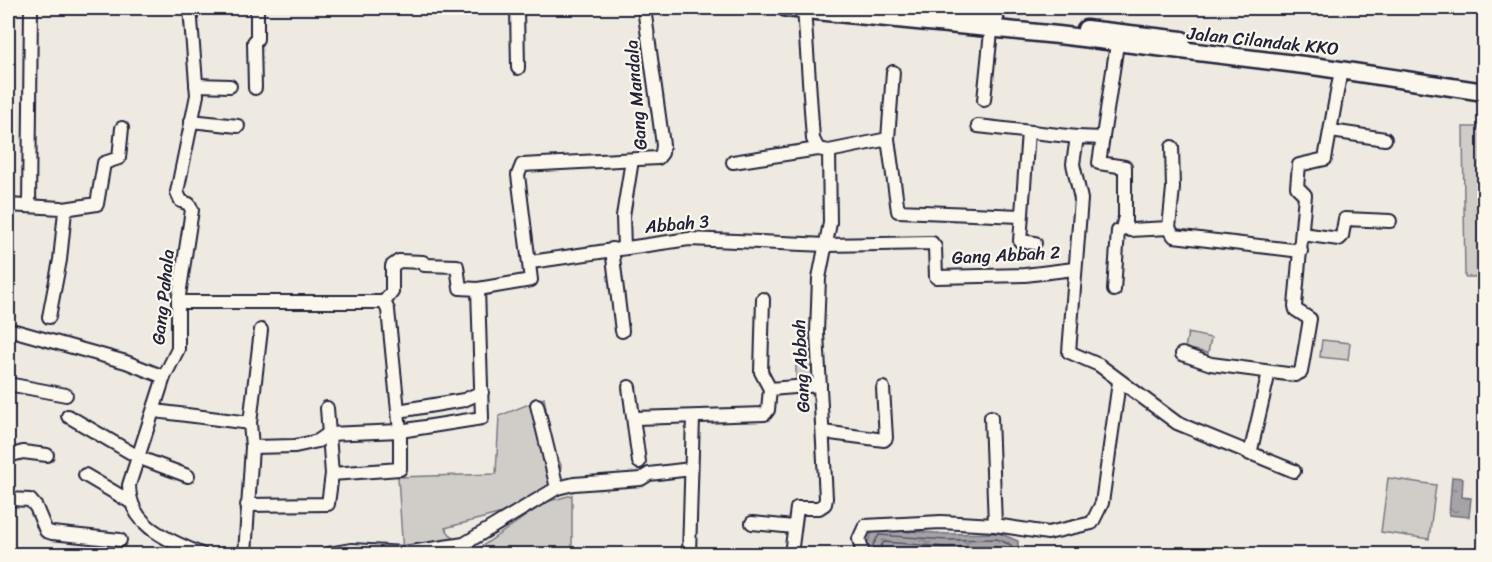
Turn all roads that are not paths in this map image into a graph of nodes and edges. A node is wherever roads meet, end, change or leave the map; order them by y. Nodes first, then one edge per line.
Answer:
1 (31, 8) edge
2 (190, 8) edge
3 (257, 8) edge
4 (518, 8) edge
5 (644, 8) edge
6 (786, 8) edge
7 (804, 8) edge
8 (906, 8) edge
9 (992, 23) junction
10 (1118, 44) junction
11 (1320, 62) junction
12 (1343, 64) junction
13 (518, 68) dead end
14 (1380, 70) junction
15 (893, 72) dead end
16 (1485, 81) edge
17 (196, 85) junction
18 (230, 86) dead end
19 (255, 88) dead end
20 (1485, 92) edge
21 (984, 100) dead end
22 (192, 121) junction
23 (238, 126) dead end
24 (978, 126) dead end
25 (122, 128) dead end
26 (1331, 131) junction
27 (1028, 132) junction
28 (1077, 136) junction
29 (1103, 138) junction
30 (888, 139) junction
31 (1385, 139) dead end
32 (1172, 147) dead end
33 (823, 150) junction
34 (632, 160) junction
35 (733, 162) dead end
36 (8, 205) edge
37 (29, 206) junction
38 (64, 209) junction
39 (1021, 216) junction
40 (1124, 219) junction
41 (1390, 221) dead end
42 (1169, 228) junction
43 (1302, 234) junction
44 (1035, 243) dead end
45 (827, 245) junction
46 (618, 248) junction
47 (1301, 251) junction
48 (531, 262) junction
49 (1074, 269) junction
50 (478, 289) junction
51 (1114, 290) dead end
52 (763, 299) dead end
53 (178, 302) junction
54 (384, 302) junction
55 (50, 317) dead end
56 (8, 329) edge
57 (261, 330) dead end
58 (622, 331) dead end
59 (1182, 354) dead end
60 (1269, 372) junction
61 (164, 377) junction
62 (1119, 382) junction
63 (8, 384) edge
64 (820, 386) junction
65 (629, 387) dead end
66 (883, 388) dead end
67 (770, 389) junction
68 (482, 392) junction
69 (66, 395) dead end
70 (537, 405) dead end
71 (327, 408) dead end
72 (155, 411) junction
73 (398, 411) junction
74 (68, 416) dead end
75 (693, 417) junction
76 (991, 417) dead end
77 (635, 418) junction
78 (250, 423) junction
79 (400, 431) junction
80 (823, 432) junction
81 (328, 434) junction
82 (252, 447) junction
83 (1250, 454) junction
84 (47, 455) dead end
85 (8, 456) edge
86 (140, 458) junction
87 (639, 462) dead end
88 (692, 469) junction
89 (1293, 471) dead end
90 (332, 474) junction
91 (85, 476) dead end
92 (188, 476) dead end
93 (557, 488) junction
94 (8, 500) edge
95 (129, 501) junction
96 (247, 505) junction
97 (752, 523) dead end
98 (995, 525) junction
99 (794, 527) junction
100 (120, 540) dead end
101 (201, 555) edge
102 (245, 555) edge
103 (329, 555) edge
104 (689, 555) edge
105 (791, 555) edge
106 (863, 555) edge

1 - 37 street
2 - 17 street, Gang Pahala
3 - 19 street
4 - 13 street
5 - 34 street, Gang Mandala
6 - 7 street, Jalan Cilandak KKO
7 - 9 street, Jalan Cilandak KKO
7 - 33 street, Gang Abbah
8 - 9 street, Jalan Cilandak KKO
9 - 10 street, Jalan Cilandak KKO
9 - 11 street, Jalan Cilandak KKO
9 - 21 street
10 - 11 street, Jalan Cilandak KKO
10 - 29 street
11 - 12 street, Jalan Cilandak KKO
12 - 14 street, Jalan Cilandak KKO
12 - 26 street
14 - 16 street, Jalan Cilandak KKO
14 - 20 street, Jalan Cilandak KKO
15 - 30 street
17 - 18 street
17 - 22 street, Gang Pahala
22 - 23 street
22 - 53 street, Gang Pahala
24 - 27 street
25 - 38 street
26 - 31 street
26 - 43 street
27 - 28 street
27 - 39 street
28 - 29 street
28 - 49 street
29 - 40 street
30 - 33 street
30 - 39 street
32 - 42 street
33 - 35 street
33 - 45 street, Gang Abbah
34 - 46 street
34 - 48 street, Gang Mandala
36 - 37 street
37 - 38 street
38 - 55 street
39 - 44 street
40 - 42 street
40 - 51 street
41 - 43 street
42 - 47 street
43 - 47 street
45 - 46 street, Abbah 3
45 - 49 street, Gang Abbah 2
45 - 64 street, Gang Abbah
46 - 48 street, Abbah 3
46 - 58 street
47 - 60 street
48 - 50 street
49 - 62 street
50 - 54 street
50 - 68 street
52 - 67 street
53 - 54 street
53 - 61 street, Gang Pahala
54 - 73 street
56 - 61 street
57 - 78 street
59 - 60 street
60 - 83 street
61 - 72 street, Gang Pahala
62 - 83 street
62 - 98 street
63 - 69 street
64 - 67 street
64 - 80 street, Gang Abbah
65 - 77 street
66 - 80 street
67 - 75 street
68 - 73 street
68 - 79 street
70 - 93 street
71 - 81 street
72 - 78 street
72 - 86 street, Gang Pahala
73 - 79 street
74 - 86 street
75 - 77 street
75 - 88 street
76 - 98 street
77 - 87 street
78 - 82 street
79 - 81 street
79 - 90 street
80 - 99 street, Gang Abbah
81 - 82 street
81 - 90 street
82 - 96 street
83 - 89 street
84 - 85 street
86 - 92 street
86 - 95 street, Gang Pahala
88 - 93 street
88 - 104 street
90 - 96 street
91 - 95 street
93 - 103 street
94 - 100 street
95 - 101 street
96 - 102 street
97 - 99 street
98 - 106 street
99 - 105 street, Gang Abbah

